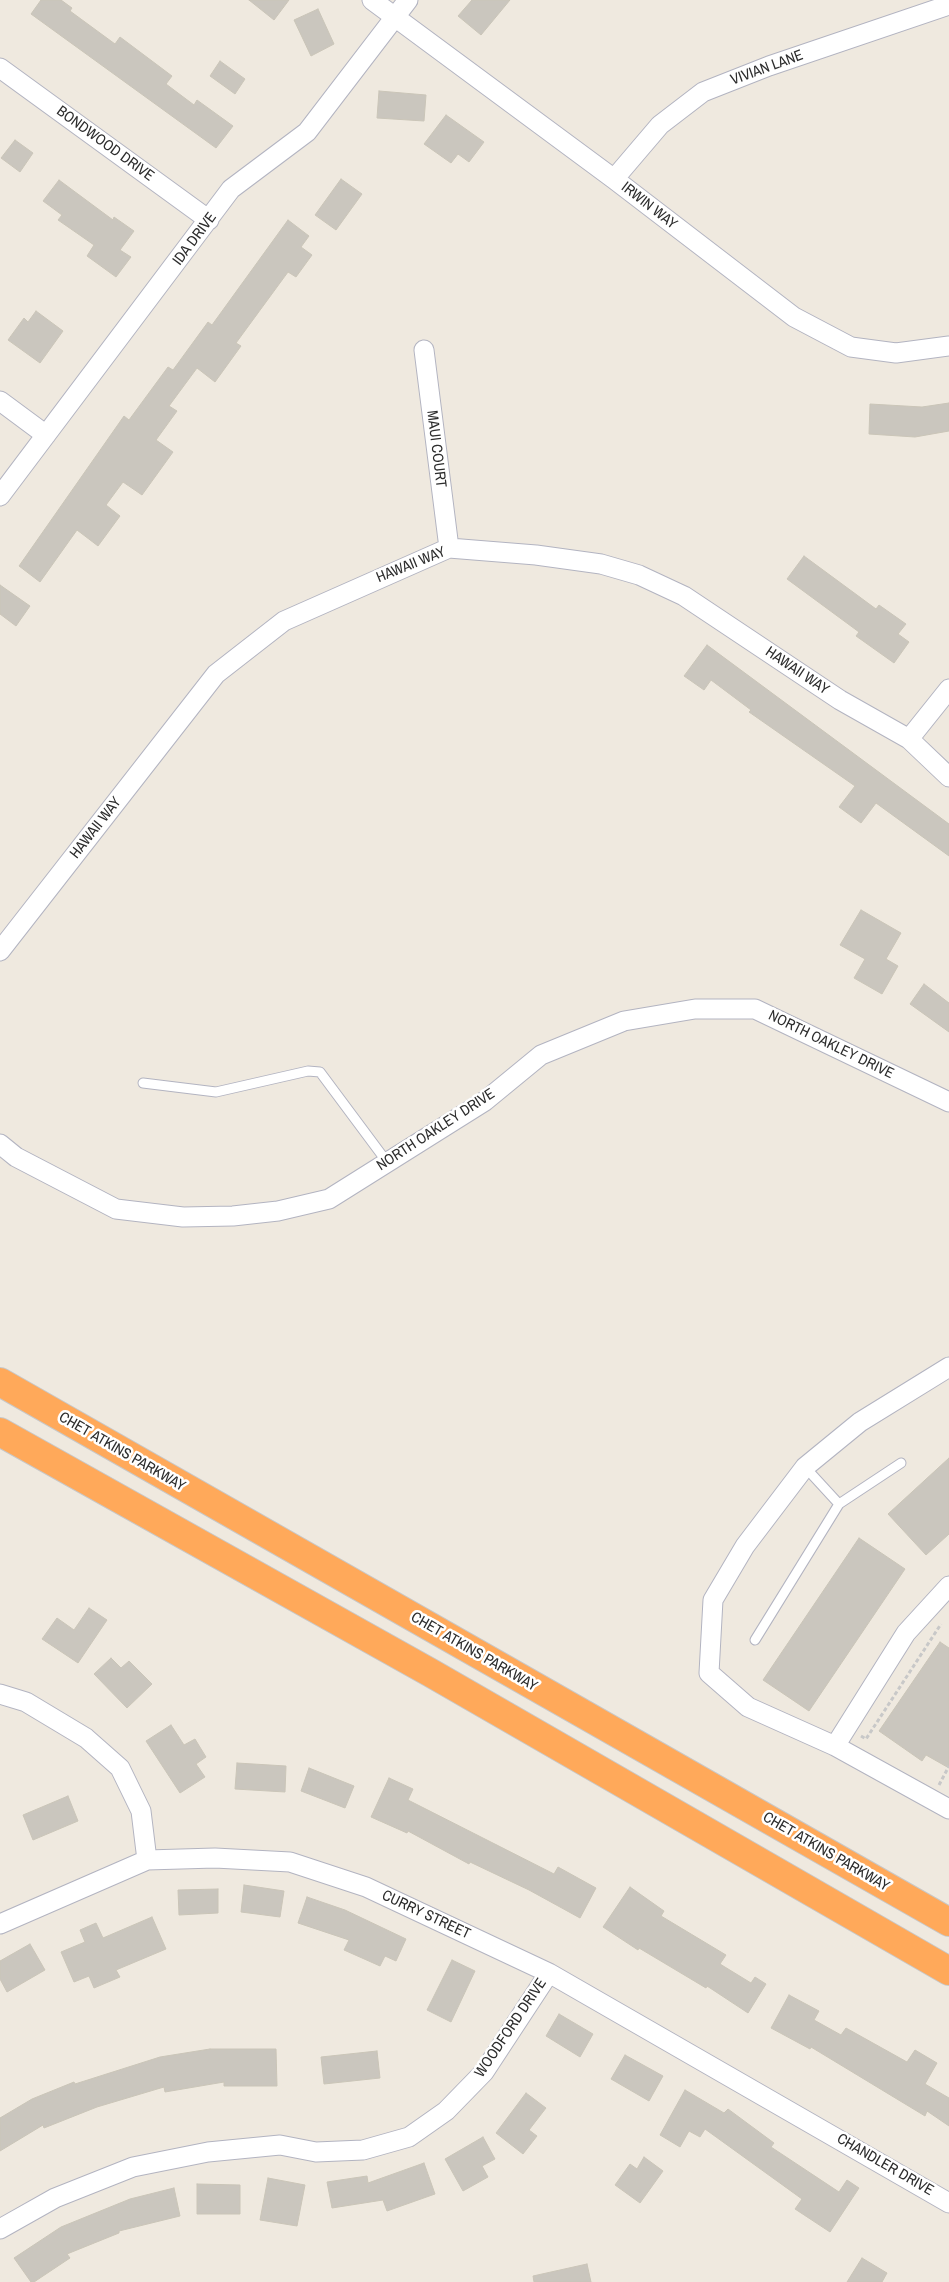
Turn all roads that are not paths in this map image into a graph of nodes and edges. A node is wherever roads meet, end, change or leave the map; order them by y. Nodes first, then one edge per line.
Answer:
1 (372, 0) edge
2 (408, 0) edge
3 (949, 5) edge
4 (396, 16) junction
5 (0, 68) edge
6 (614, 178) junction
7 (209, 220) junction
8 (949, 346) edge
9 (424, 350) dead end
10 (0, 401) edge
11 (46, 435) junction
12 (0, 496) edge
13 (449, 548) junction
14 (949, 689) edge
15 (909, 739) junction
16 (949, 777) edge
17 (0, 950) edge
18 (143, 1083) dead end
19 (949, 1102) edge
20 (0, 1144) edge
21 (387, 1162) junction
22 (949, 1367) edge
23 (0, 1382) edge
24 (0, 1432) edge
25 (901, 1462) dead end
26 (806, 1467) junction
27 (839, 1504) junction
28 (949, 1586) edge
29 (755, 1640) dead end
30 (0, 1694) edge
31 (835, 1746) junction
32 (949, 1809) edge
33 (147, 1860) junction
34 (949, 1922) edge
35 (0, 1924) edge
36 (949, 1971) edge
37 (549, 1972) junction
38 (821, 2129) joint
39 (949, 2203) edge
40 (0, 2229) edge

1 - 4 street, IRWIN WAY
2 - 4 street, IDA DRIVE
3 - 6 street, VIVIAN LANE
4 - 6 street, IRWIN WAY
4 - 7 street, IDA DRIVE
5 - 7 street, BONDWOOD DRIVE
6 - 8 street, IRWIN WAY
7 - 11 street, IDA DRIVE
9 - 13 street, MAUI COURT
10 - 11 street
11 - 12 street, IDA DRIVE
13 - 15 street, HAWAII WAY
13 - 17 street, HAWAII WAY
14 - 15 street
15 - 16 street, HAWAII WAY
18 - 21 lane
19 - 21 street, NORTH OAKLEY DRIVE
20 - 21 street, NORTH OAKLEY DRIVE
22 - 26 street
23 - 34 highway, CHET ATKINS PARKWAY
24 - 36 highway
25 - 27 lane
26 - 27 lane
26 - 31 street
27 - 29 lane
28 - 31 street
30 - 33 street
31 - 32 street
33 - 35 street, CURRY STREET
33 - 37 street, CURRY STREET
37 - 38 street, CURRY STREET
37 - 40 street, WOODFORD DRIVE
38 - 39 street, CHANDLER DRIVE

